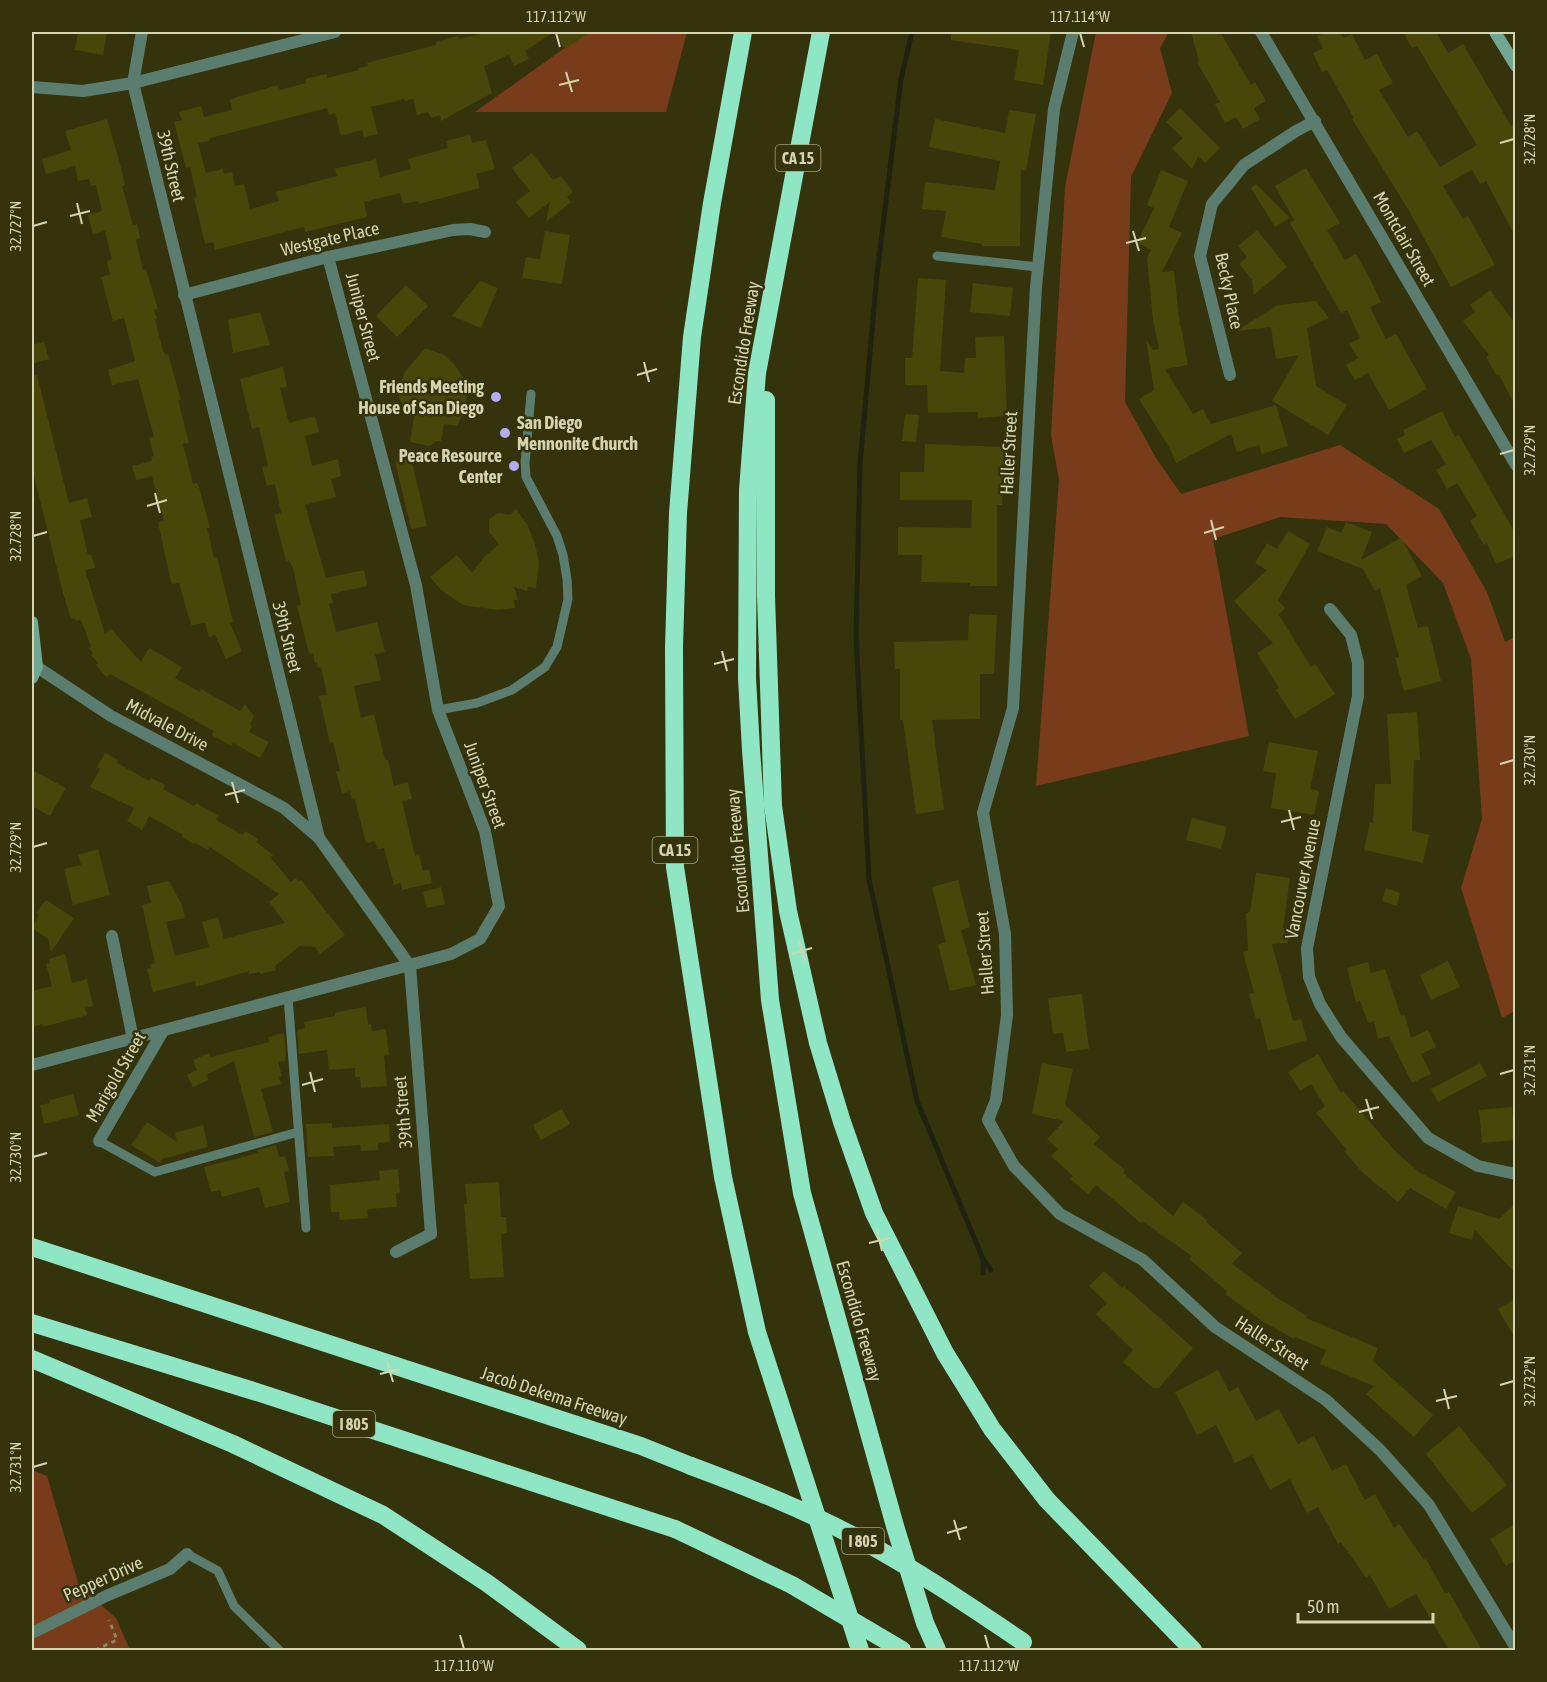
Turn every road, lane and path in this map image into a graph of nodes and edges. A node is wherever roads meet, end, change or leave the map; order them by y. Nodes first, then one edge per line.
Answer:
1 (142, 32) edge
2 (335, 32) edge
3 (742, 32) edge
4 (820, 32) edge
5 (1073, 32) edge
6 (1261, 32) edge
7 (1495, 32) edge
8 (1515, 66) edge
9 (133, 83) junction
10 (32, 87) edge
11 (1315, 122) junction
12 (485, 232) dead end
13 (937, 256) dead end
14 (328, 257) junction
15 (1038, 267) junction
16 (774, 285) junction
17 (184, 295) junction
18 (1230, 375) dead end
19 (531, 394) dead end
20 (1515, 465) edge
21 (1330, 609) dead end
22 (32, 622) edge
23 (34, 672) edge
24 (438, 710) junction
25 (319, 838) junction
26 (112, 936) dead end
27 (410, 966) junction
28 (288, 997) junction
29 (163, 1031) junction
30 (133, 1039) junction
31 (32, 1065) edge
32 (298, 1132) junction
33 (99, 1141) joint
34 (1515, 1174) edge
35 (306, 1228) dead end
36 (32, 1247) edge
37 (396, 1252) dead end
38 (32, 1323) edge
39 (32, 1359) edge
40 (187, 1554) joint
41 (109, 1620) dead end
42 (32, 1633) edge
43 (1029, 1646) edge
44 (1515, 1648) edge
45 (94, 1650) edge
46 (279, 1650) edge
47 (578, 1650) edge
48 (860, 1650) edge
49 (902, 1650) edge
50 (937, 1650) edge
51 (1193, 1650) edge

1 - 9 street, 39th Street
2 - 9 street
3 - 48 highway, CA 15
4 - 16 highway, Escondido Freeway / CA 15
5 - 15 street, Haller Street
6 - 11 street, Montclair Street
7 - 8 street
9 - 10 street
9 - 17 street, 39th Street
11 - 18 street, Becky Place
11 - 20 street, Montclair Street
12 - 14 street, Westgate Place
13 - 15 lane
14 - 17 street, Westgate Place
14 - 24 street, Juniper Street
15 - 44 street, Haller Street
16 - 50 highway, Escondido Freeway / CA 15
16 - 51 highway
17 - 25 street, 39th Street
19 - 24 lane
21 - 34 street, Vancouver Avenue
22 - 23 street, Midvale Drive
23 - 25 street, Midvale Drive
24 - 27 street, Juniper Street
25 - 27 street, 39th Street
26 - 30 street
27 - 28 street, Juniper Street
27 - 37 street, 39th Street
28 - 29 street, Juniper Street
28 - 32 lane
29 - 30 street, Juniper Street
29 - 33 street, Marigold Street
30 - 31 street, Juniper Street
32 - 33 lane
32 - 35 lane
36 - 43 highway, Jacob Dekema Freeway / I 805, bridge
38 - 49 highway, I 805, bridge
39 - 47 highway
40 - 42 street, Pepper Drive
40 - 46 lane
41 - 45 path

